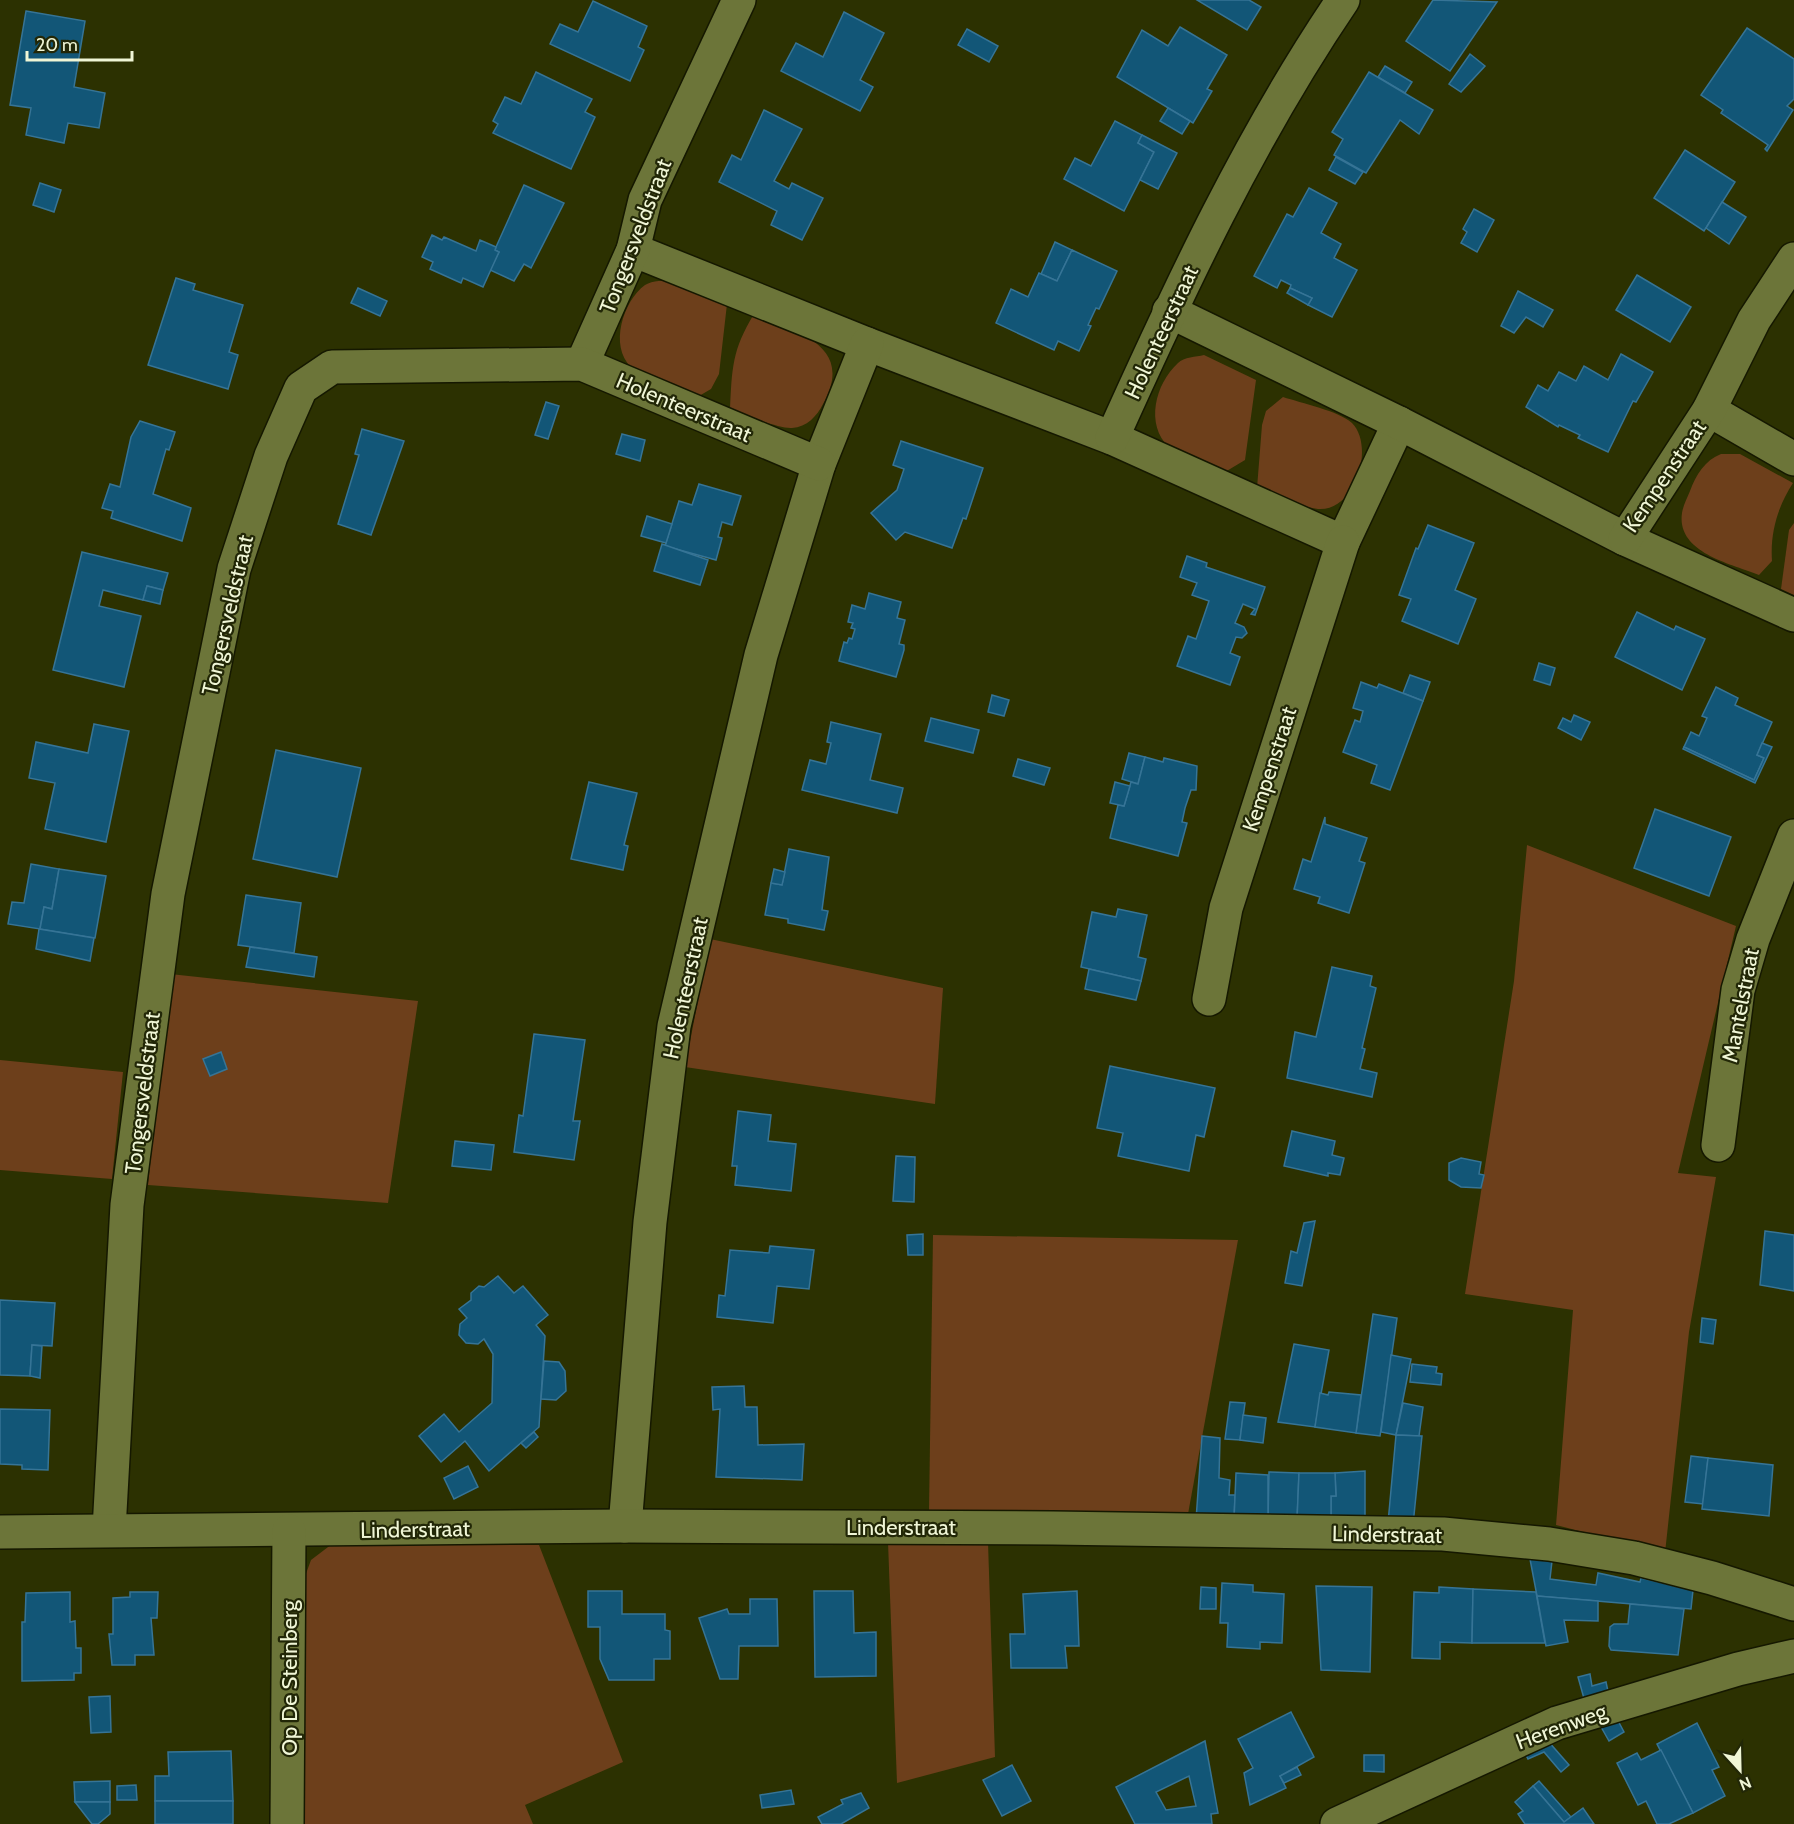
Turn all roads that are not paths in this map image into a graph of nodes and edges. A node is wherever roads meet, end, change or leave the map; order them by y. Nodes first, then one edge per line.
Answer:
1 (739, 0) edge
2 (1343, 0) edge
3 (633, 250) junction
4 (1794, 259) edge
5 (1169, 311) junction
6 (867, 344) junction
7 (582, 364) junction
8 (1709, 410) junction
9 (1399, 423) junction
10 (1112, 438) junction
11 (1794, 459) edge
12 (819, 464) junction
13 (1625, 539) junction
14 (1343, 542) junction
15 (1794, 615) edge
16 (1794, 836) edge
17 (1209, 999) dead end
18 (1718, 1145) dead end
19 (625, 1526) junction
20 (109, 1530) junction
21 (290, 1531) junction
22 (0, 1532) edge
23 (1794, 1604) edge
24 (1794, 1656) edge
25 (287, 1824) edge
26 (1337, 1824) edge

1 - 3 street, Tongersveldstraat
2 - 5 street, Holenteerstraat
3 - 6 street
3 - 7 street, Tongersveldstraat
4 - 8 street, Kempenstraat
5 - 9 street, Kempenstraat
5 - 10 street, Holenteerstraat
6 - 10 street
6 - 12 street, Holenteerstraat
7 - 12 street, Holenteerstraat
7 - 20 street, Tongersveldstraat
8 - 11 street
8 - 13 street, Kempenstraat
9 - 13 street, Kempenstraat
9 - 14 street, Kempenstraat
10 - 14 street
12 - 19 street, Holenteerstraat
13 - 15 street
14 - 17 street, Kempenstraat
16 - 18 street, Mantelstraat
19 - 21 street, Linderstraat
19 - 23 street, Linderstraat
20 - 21 street, Linderstraat
20 - 22 street, Linderstraat
21 - 25 street, Op De Steinberg
24 - 26 street, Herenweg

